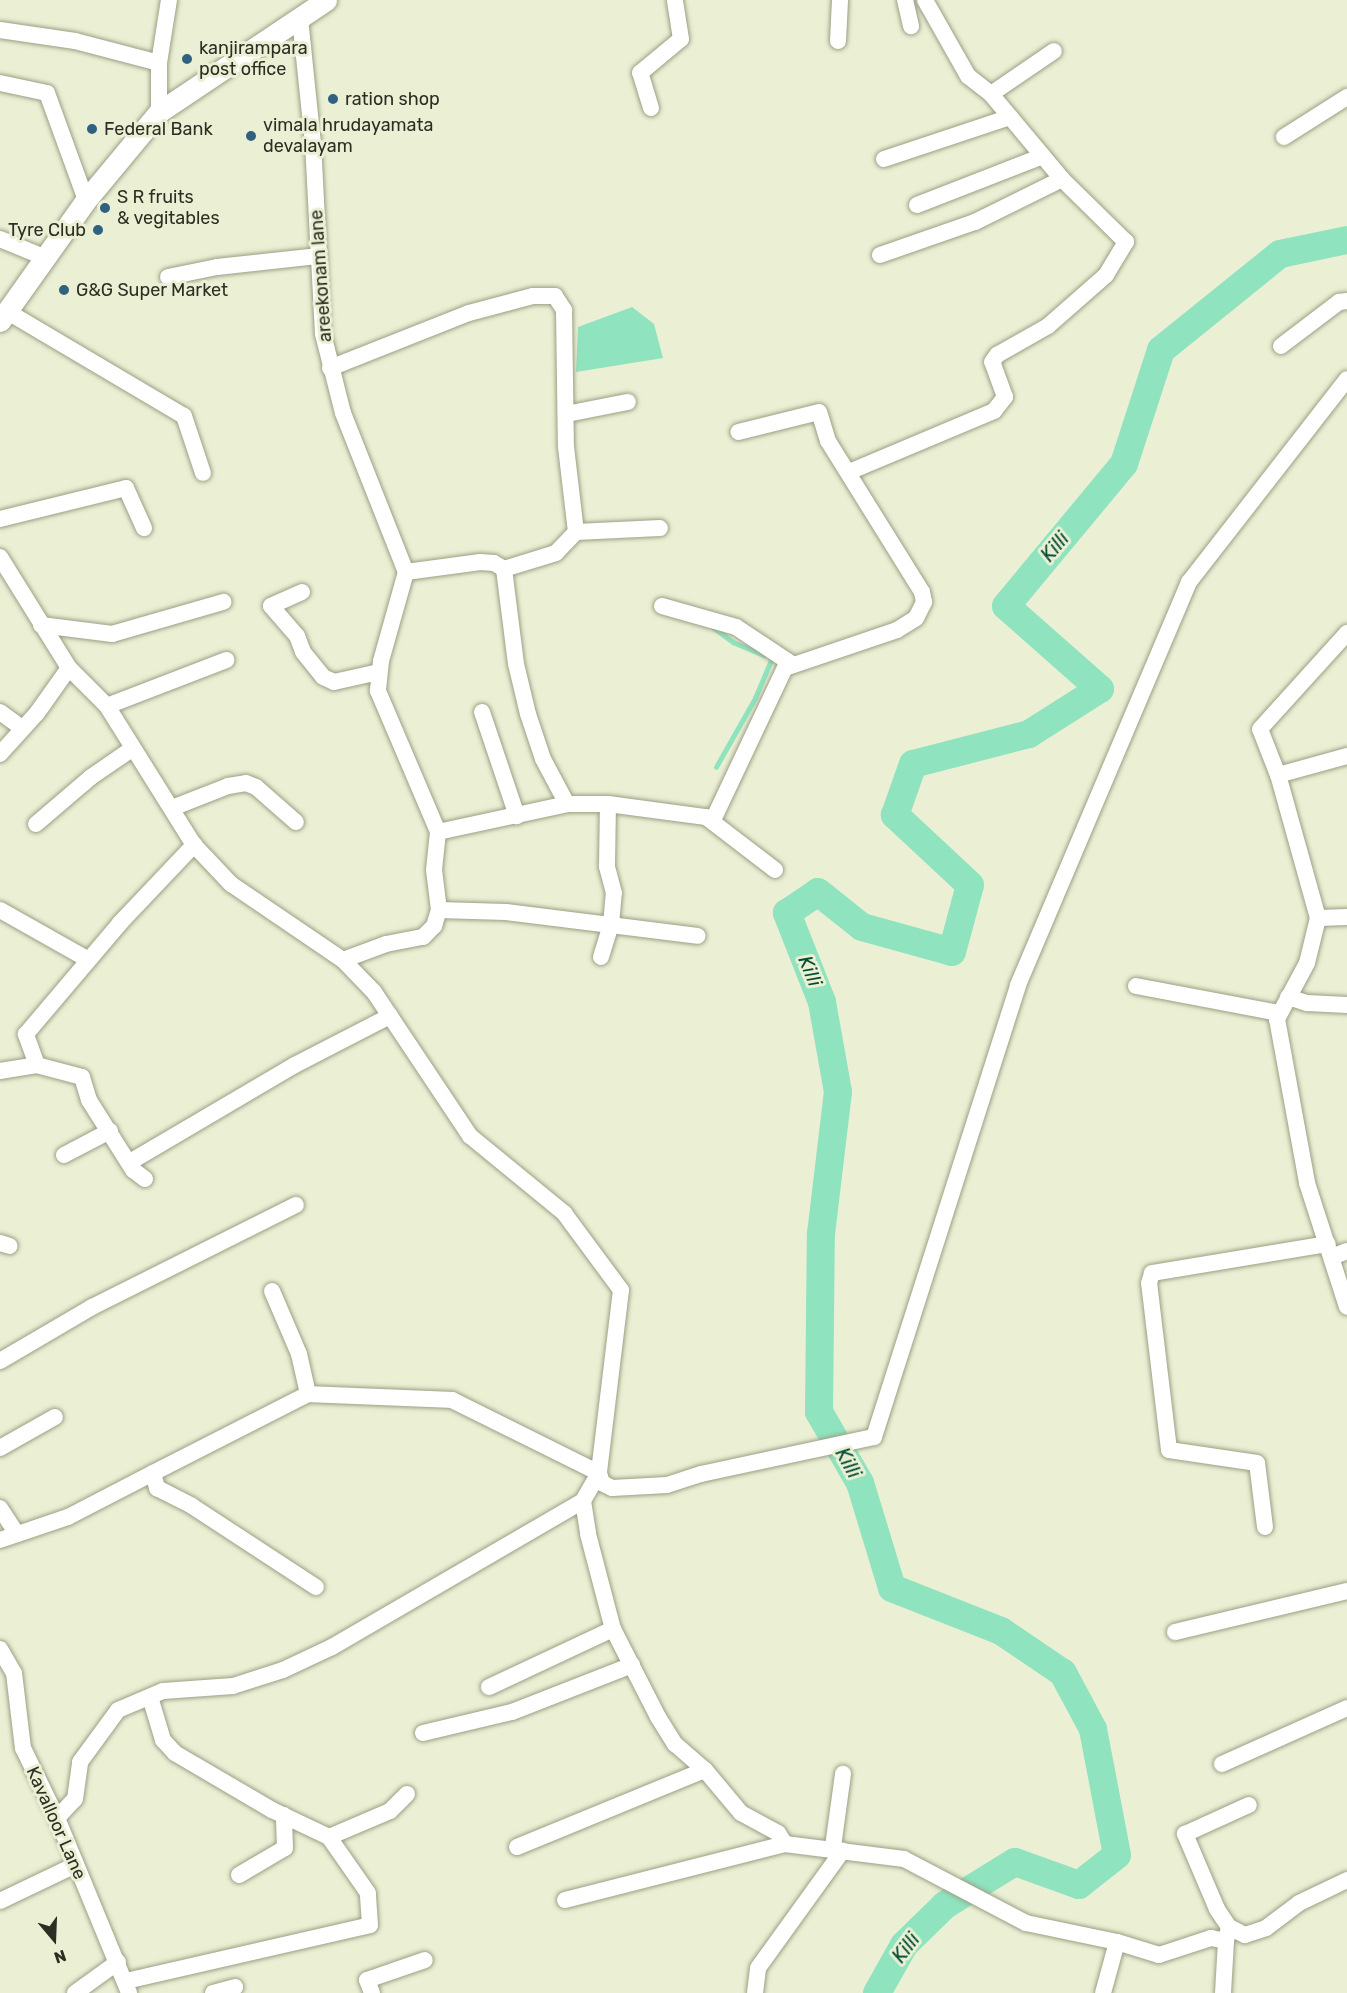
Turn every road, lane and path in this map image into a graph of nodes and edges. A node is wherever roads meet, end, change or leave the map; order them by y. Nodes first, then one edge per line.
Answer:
1 (169, 0) edge
2 (326, 0) edge
3 (675, 0) edge
4 (840, 0) edge
5 (904, 0) edge
6 (926, 0) edge
7 (300, 18) junction
8 (911, 26) dead end
9 (0, 30) edge
10 (838, 41) dead end
11 (1054, 51) dead end
12 (159, 63) junction
13 (0, 83) edge
14 (991, 94) junction
15 (1347, 97) edge
16 (651, 108) dead end
17 (159, 112) junction
18 (1010, 117) junction
19 (1284, 137) dead end
20 (1043, 156) junction
21 (884, 159) dead end
22 (1062, 178) junction
23 (86, 200) junction
24 (917, 205) dead end
25 (0, 239) edge
26 (880, 255) dead end
27 (319, 256) junction
28 (46, 258) junction
29 (168, 277) dead end
30 (1347, 301) edge
31 (4, 317) edge
32 (1281, 346) dead end
33 (330, 368) junction
34 (1347, 379) edge
35 (628, 402) dead end
36 (566, 414) junction
37 (738, 432) dead end
38 (849, 472) junction
39 (203, 473) dead end
40 (0, 519) edge
41 (144, 528) dead end
42 (660, 528) dead end
43 (576, 532) junction
44 (0, 556) edge
45 (504, 569) junction
46 (406, 572) junction
47 (302, 592) dead end
48 (223, 602) dead end
49 (662, 606) dead end
50 (40, 625) junction
51 (1347, 633) edge
52 (226, 660) dead end
53 (792, 664) junction
54 (380, 667) junction
55 (69, 668) junction
56 (107, 706) junction
57 (0, 712) edge
58 (482, 712) dead end
59 (22, 728) junction
60 (133, 748) junction
61 (0, 754) edge
62 (1347, 756) edge
63 (1278, 775) junction
64 (567, 804) junction
65 (608, 804) junction
66 (172, 808) junction
67 (517, 816) junction
68 (713, 820) junction
69 (296, 822) dead end
70 (36, 824) dead end
71 (438, 832) junction
72 (194, 845) junction
73 (776, 870) dead end
74 (0, 910) edge
75 (439, 910) junction
76 (1347, 917) edge
77 (1318, 918) junction
78 (611, 925) junction
79 (698, 936) dead end
80 (601, 957) dead end
81 (87, 959) junction
82 (343, 960) junction
83 (1136, 986) dead end
84 (1288, 997) junction
85 (1347, 1005) edge
86 (1279, 1013) junction
87 (390, 1016) junction
88 (37, 1065) junction
89 (0, 1071) edge
90 (110, 1131) junction
91 (64, 1155) dead end
92 (130, 1162) junction
93 (145, 1179) dead end
94 (296, 1205) dead end
95 (1335, 1251) edge
96 (272, 1290) dead end
97 (1347, 1308) edge
98 (0, 1361) edge
99 (308, 1394) junction
100 (56, 1417) dead end
101 (0, 1448) edge
102 (153, 1473) junction
103 (599, 1473) junction
104 (583, 1500) junction
105 (0, 1508) edge
106 (1266, 1527) dead end
107 (17, 1534) junction
108 (0, 1540) edge
109 (316, 1587) dead end
110 (1347, 1592) edge
111 (613, 1629) junction
112 (1175, 1632) dead end
113 (0, 1649) edge
114 (632, 1665) junction
115 (7, 1675) edge
116 (489, 1687) dead end
117 (150, 1696) junction
118 (1347, 1707) edge
119 (423, 1733) dead end
120 (1222, 1764) dead end
121 (705, 1770) junction
122 (843, 1774) dead end
123 (407, 1794) dead end
124 (1249, 1805) dead end
125 (284, 1815) junction
126 (57, 1818) junction
127 (329, 1837) junction
128 (786, 1844) junction
129 (517, 1846) dead end
130 (838, 1848) junction
131 (75, 1865) junction
132 (238, 1875) dead end
133 (1347, 1880) edge
134 (565, 1900) dead end
135 (0, 1901) edge
136 (1227, 1934) junction
137 (1117, 1942) junction
138 (425, 1960) dead end
139 (118, 1962) junction
140 (128, 1987) edge
141 (235, 1987) dead end
142 (75, 1993) edge
143 (213, 1993) edge
144 (372, 1993) edge
145 (755, 1993) edge
146 (1103, 1993) edge
147 (1223, 1993) edge

1 - 12 street
2 - 7 main road
3 - 16 street
4 - 10 street
5 - 8 street
6 - 14 street
7 - 17 main road
7 - 27 street, areekonam lane
9 - 12 street
11 - 14 street
12 - 17 street
13 - 23 street
14 - 18 street
15 - 19 street
17 - 23 main road
18 - 20 street
18 - 21 street
20 - 22 street
20 - 24 street
22 - 26 street
22 - 38 street
23 - 28 main road
25 - 28 street
27 - 29 street
27 - 33 street, areekonam lane
28 - 31 main road
30 - 32 street
31 - 39 street
33 - 36 street
33 - 46 street, areekonam lane
34 - 103 street
35 - 36 street
36 - 43 street
37 - 38 street
38 - 53 street
40 - 41 street
42 - 43 street
43 - 45 street
44 - 50 street
45 - 46 street
45 - 64 street
46 - 54 street
47 - 54 street
48 - 50 street
49 - 53 street
50 - 55 street
51 - 63 street
52 - 56 street
53 - 68 street
54 - 71 street
55 - 56 street
55 - 59 street
56 - 60 street
57 - 59 street
58 - 67 street
59 - 61 street
60 - 66 street
60 - 70 street
62 - 63 street
63 - 77 street
64 - 65 street
64 - 67 street
65 - 68 street
65 - 78 street
66 - 69 street
66 - 72 street
67 - 71 street
68 - 73 street
71 - 75 street
72 - 81 street
72 - 82 street
74 - 81 street
75 - 78 street
75 - 82 street
76 - 77 street
77 - 84 street
78 - 79 street
78 - 80 street
81 - 88 street
82 - 87 street
83 - 86 street
84 - 85 street
84 - 86 street
86 - 95 street
87 - 92 street
87 - 103 street
88 - 89 street
88 - 90 street
90 - 91 street
90 - 92 street
92 - 93 street
94 - 98 street
95 - 97 street
95 - 106 street
96 - 99 street
99 - 102 street
99 - 103 street
100 - 101 street
102 - 107 street
102 - 109 street
103 - 104 street
104 - 111 street
104 - 117 street
105 - 107 street
107 - 108 street
110 - 112 street
111 - 114 street
111 - 116 street
113 - 115 street, Kavalloor Lane
114 - 119 street
114 - 121 street
115 - 126 street, Kavalloor Lane
117 - 125 street
117 - 126 street
118 - 120 street
121 - 128 street
121 - 129 street
122 - 130 street
123 - 127 street
124 - 136 street
125 - 127 street
125 - 132 street
126 - 131 street, Kavalloor Lane
127 - 140 street
128 - 130 street
128 - 134 street
130 - 137 street
130 - 145 street
131 - 135 street
131 - 139 street, Kavalloor Lane
133 - 136 street
136 - 137 street
136 - 147 street
137 - 146 street
138 - 144 street
139 - 140 street, Kavalloor Lane
139 - 142 street
141 - 143 street

